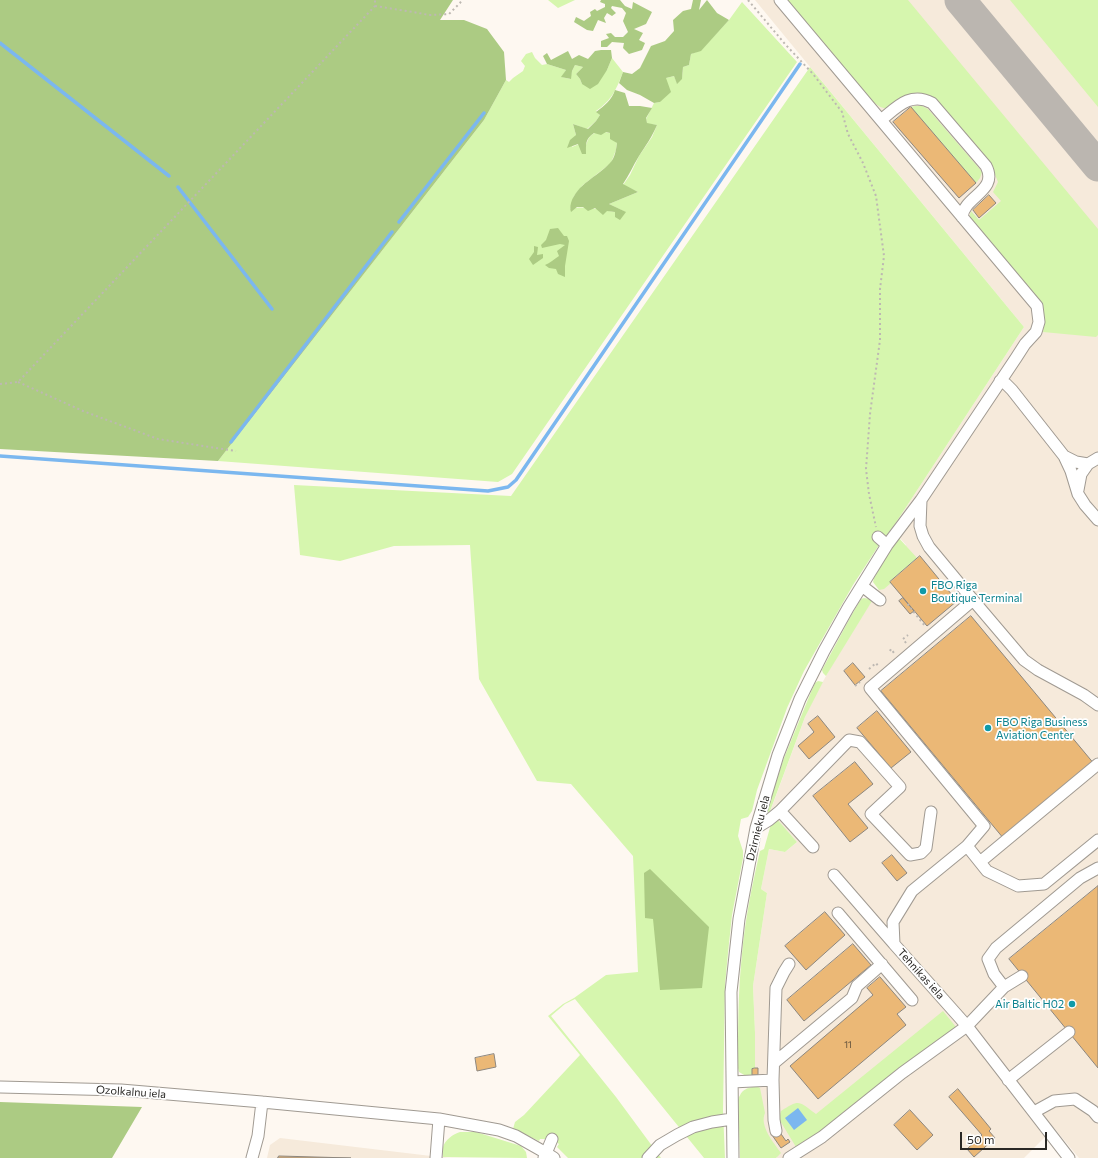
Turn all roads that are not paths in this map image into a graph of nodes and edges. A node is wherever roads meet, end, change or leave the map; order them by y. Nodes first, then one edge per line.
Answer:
1 (780, 0) edge
2 (881, 120) junction
3 (962, 218) junction
4 (1000, 381) junction
5 (1064, 456) junction
6 (1093, 461) edge
7 (1078, 494) junction
8 (921, 500) junction
9 (1098, 520) edge
10 (878, 537) road end
11 (887, 545) junction
12 (862, 586) junction
13 (880, 600) dead end
14 (972, 600) junction
15 (1098, 705) edge
16 (1098, 764) edge
17 (780, 811) junction
18 (931, 812) dead end
19 (756, 828) junction
20 (1098, 840) edge
21 (967, 846) junction
22 (813, 847) dead end
23 (980, 862) junction
24 (1098, 868) edge
25 (834, 874) dead end
26 (838, 913) dead end
27 (894, 944) junction
28 (789, 964) dead end
29 (882, 964) junction
30 (1022, 976) dead end
31 (1004, 987) junction
32 (912, 1000) dead end
33 (967, 1026) junction
34 (1069, 1032) dead end
35 (774, 1063) junction
36 (773, 1080) junction
37 (1008, 1080) junction
38 (732, 1082) junction
39 (0, 1087) edge
40 (262, 1102) junction
41 (1034, 1112) junction
42 (1096, 1112) edge
43 (439, 1119) junction
44 (732, 1119) junction
45 (776, 1130) dead end
46 (552, 1140) dead end
47 (548, 1156) edge
48 (252, 1158) edge
49 (436, 1158) edge
50 (648, 1158) edge
51 (733, 1158) edge
52 (789, 1158) edge
53 (1069, 1158) edge

1 - 2 street, Dzirnieku iela
2 - 3 street, Dzirnieku iela
2 - 3 street
3 - 4 street, Dzirnieku iela
4 - 5 street
4 - 8 street, Dzirnieku iela
5 - 6 street
5 - 7 street
6 - 7 street
7 - 9 street
8 - 11 street, Dzirnieku iela
8 - 14 street
10 - 11 street
11 - 12 street, Dzirnieku iela
12 - 13 street
12 - 19 street, Dzirnieku iela
14 - 15 street
14 - 21 street, Tehnikas iela
16 - 23 street
17 - 18 street
17 - 19 street
17 - 22 street
19 - 38 street, Dzirnieku iela
20 - 23 street
21 - 23 street
21 - 27 street, Tehnikas iela
24 - 31 street
25 - 27 street
26 - 29 street
27 - 33 street, Tehnikas iela
28 - 35 street
29 - 32 street
29 - 35 street
30 - 31 street
31 - 33 street
33 - 37 street, Tehnikas iela
33 - 52 street
34 - 37 street
35 - 36 street
36 - 38 street
36 - 45 street
37 - 41 street, Tehnikas iela
38 - 44 street, Dzirnieku iela
39 - 40 street, Ozolkalnu iela
40 - 43 street, Ozolkalnu iela
40 - 48 street
41 - 42 street
41 - 53 street, Tehnikas iela
43 - 47 street, Ozolkalnu iela
43 - 49 street
44 - 50 street
44 - 51 street, Dzirnieku iela
46 - 47 street

